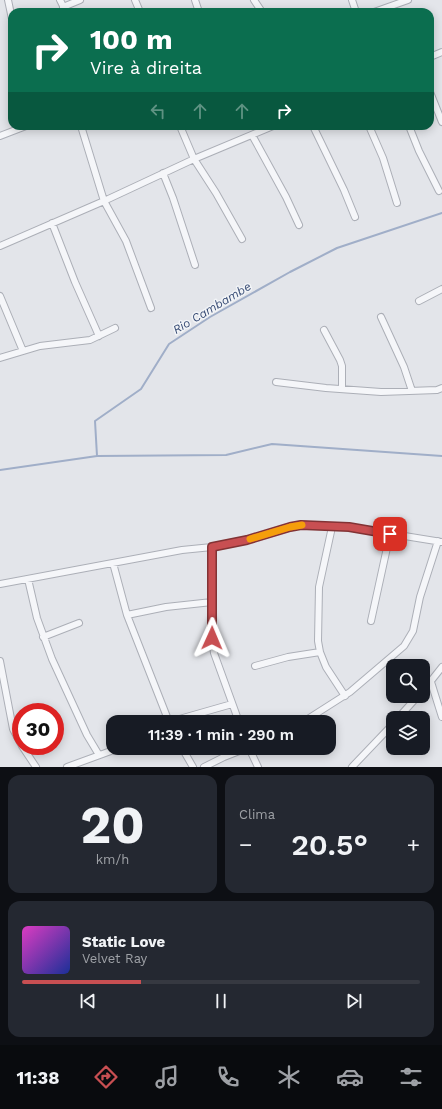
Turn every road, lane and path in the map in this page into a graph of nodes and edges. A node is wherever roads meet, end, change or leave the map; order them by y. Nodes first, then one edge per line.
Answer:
1 (80, 0) edge
2 (408, 0) edge
3 (68, 8) edge
4 (385, 8) edge
5 (434, 102) edge
6 (442, 122) edge
7 (16, 130) edge
8 (82, 130) edge
9 (182, 130) edge
10 (264, 130) edge
11 (315, 130) edge
12 (371, 130) edge
13 (411, 130) edge
14 (252, 135) junction
15 (0, 136) edge
16 (194, 159) junction
17 (163, 173) junction
18 (439, 192) dead end
19 (104, 201) junction
20 (397, 203) dead end
21 (355, 217) dead end
22 (52, 223) junction
23 (299, 225) dead end
24 (242, 239) dead end
25 (0, 246) edge
26 (195, 265) dead end
27 (442, 289) edge
28 (0, 296) edge
29 (419, 300) dead end
30 (151, 308) dead end
31 (381, 317) dead end
32 (115, 328) dead end
33 (324, 330) dead end
34 (99, 336) junction
35 (23, 351) junction
36 (0, 358) edge
37 (276, 382) dead end
38 (342, 389) junction
39 (440, 390) edge
40 (412, 391) junction
41 (332, 527) junction
42 (390, 534) junction
43 (440, 541) edge
44 (212, 547) junction
45 (113, 563) junction
46 (28, 579) junction
47 (0, 584) edge
48 (212, 602) junction
49 (126, 615) junction
50 (371, 621) dead end
51 (79, 623) dead end
52 (43, 637) junction
53 (320, 652) junction
54 (0, 661) edge
55 (255, 666) dead end
56 (442, 667) edge
57 (431, 682) joint
58 (345, 696) junction
59 (412, 703) edge
60 (232, 704) junction
61 (404, 711) edge
62 (166, 715) edge
63 (194, 715) edge
64 (236, 715) edge
65 (315, 715) edge
66 (442, 717) edge
67 (12, 724) edge
68 (386, 731) edge
69 (106, 753) edge
70 (28, 755) edge
71 (99, 755) junction
72 (186, 755) edge
73 (229, 755) edge
74 (252, 755) edge
75 (36, 767) edge
76 (67, 767) edge
77 (193, 767) edge
78 (204, 767) edge
79 (258, 767) edge
80 (352, 767) edge

1 - 3 street
2 - 4 street
5 - 6 street
7 - 15 street
8 - 19 street
9 - 16 street
10 - 14 street
11 - 21 street
12 - 20 street
13 - 18 street
14 - 16 street
14 - 23 street
16 - 17 street
16 - 24 street
17 - 19 street
17 - 26 street
19 - 22 street
19 - 30 street
22 - 25 street
22 - 34 street
27 - 29 street
28 - 35 street
31 - 40 street
32 - 34 street
33 - 38 street
34 - 35 street
35 - 36 street
37 - 38 street
38 - 40 street
39 - 40 street
41 - 42 street
41 - 44 street
41 - 53 street
42 - 43 street
42 - 50 street
43 - 58 street
44 - 45 street
44 - 48 street
45 - 46 street
45 - 49 street
46 - 47 street
46 - 52 street
48 - 49 street
48 - 60 street
49 - 62 street
51 - 52 street
52 - 71 street
53 - 55 street
53 - 58 street
54 - 67 street
56 - 57 street
57 - 66 street
58 - 65 street
59 - 61 street
60 - 63 street
60 - 64 street
68 - 80 street
69 - 71 street
70 - 75 street
71 - 76 street
72 - 77 street
73 - 78 street
74 - 79 street

